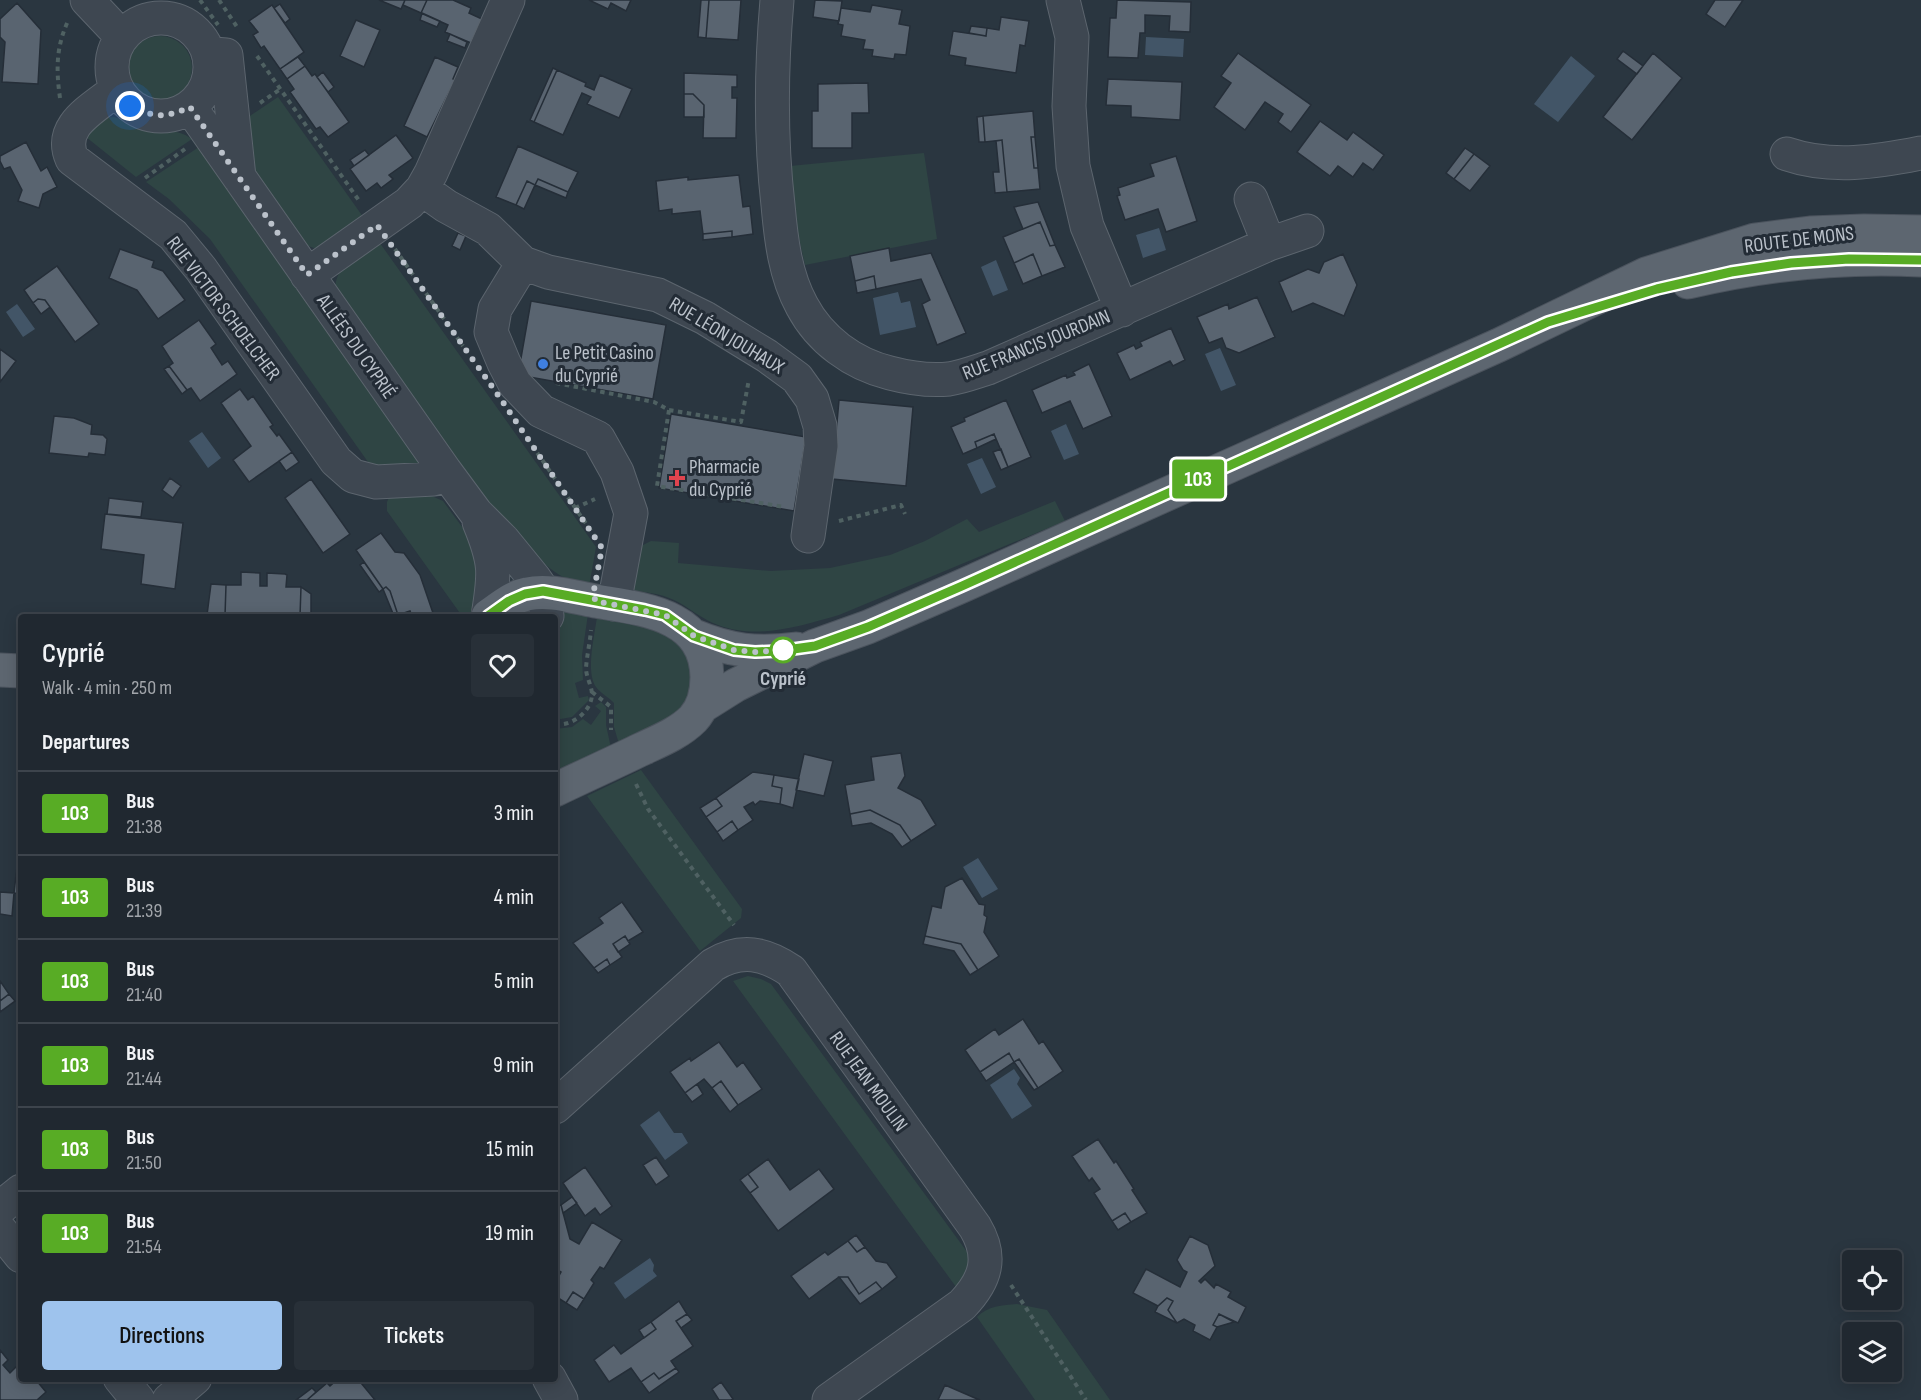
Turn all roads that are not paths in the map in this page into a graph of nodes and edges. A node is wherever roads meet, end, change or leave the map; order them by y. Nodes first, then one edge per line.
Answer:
1 (87, 0) edge
2 (508, 0) edge
3 (777, 0) edge
4 (1064, 0) edge
5 (170, 9) edge
6 (122, 37) junction
7 (209, 53) junction
8 (117, 90) junction
9 (190, 107) junction
10 (1921, 153) edge
11 (1787, 154) dead end
12 (239, 178) junction
13 (432, 196) junction
14 (1251, 199) dead end
15 (1307, 231) dead end
16 (1921, 232) edge
17 (1269, 244) junction
18 (1921, 260) edge
19 (524, 263) junction
20 (307, 275) junction
21 (1122, 310) junction
22 (1548, 322) junction
23 (445, 471) junction
24 (476, 513) junction
25 (810, 524) road end
26 (605, 602) junction
27 (545, 604) edge
28 (488, 614) edge
29 (491, 614) edge
30 (694, 636) junction
31 (815, 646) junction
32 (0, 670) edge
33 (18, 671) edge
34 (701, 707) junction
35 (558, 789) edge
36 (558, 1104) edge
37 (18, 1193) edge
38 (0, 1208) edge
39 (0, 1230) edge
40 (18, 1252) edge
41 (123, 1382) edge
42 (190, 1382) edge
43 (551, 1382) edge
44 (138, 1400) edge
45 (169, 1400) edge
46 (561, 1400) edge
47 (829, 1400) edge

1 - 6 street
2 - 13 street
3 - 21 street, RUE FRANCIS JOURDAIN
4 - 21 street
5 - 6 street
5 - 7 street
6 - 8 street
7 - 9 street
7 - 12 street, ALLÉES DU CYPRIÉ
8 - 9 street
8 - 23 street, RUE VICTOR SCHOELCHER
9 - 12 street, ALLÉES DU CYPRIÉ
10 - 11 street
12 - 20 street, ALLÉES DU CYPRIÉ
13 - 19 street, RUE LÉON JOUHAUX
13 - 20 street
14 - 17 street
15 - 17 street, RUE FRANCIS JOURDAIN
16 - 22 main road, ROUTE DE MONS
17 - 21 street, RUE FRANCIS JOURDAIN
18 - 22 main road, ROUTE DE MONS
19 - 25 street, RUE LÉON JOUHAUX
19 - 26 street
20 - 23 street, ALLÉES DU CYPRIÉ
22 - 31 main road, ROUTE DE MONS
23 - 24 street, ALLÉES DU CYPRIÉ
24 - 27 street, ALLÉES DU CYPRIÉ
24 - 28 street, ALLÉES DU CYPRIÉ
26 - 27 main road, ROUTE DE MONS
26 - 30 main road, ROUTE DE MONS
27 - 29 main road
30 - 31 main road, ROUTE DE MONS
30 - 34 main road
31 - 34 main road, ROUTE DE MONS
32 - 33 main road
34 - 35 main road, ROUTE DE MONS
36 - 47 street, RUE JEAN MOULIN
37 - 38 street
39 - 40 street
41 - 44 street
42 - 45 street
43 - 46 street

